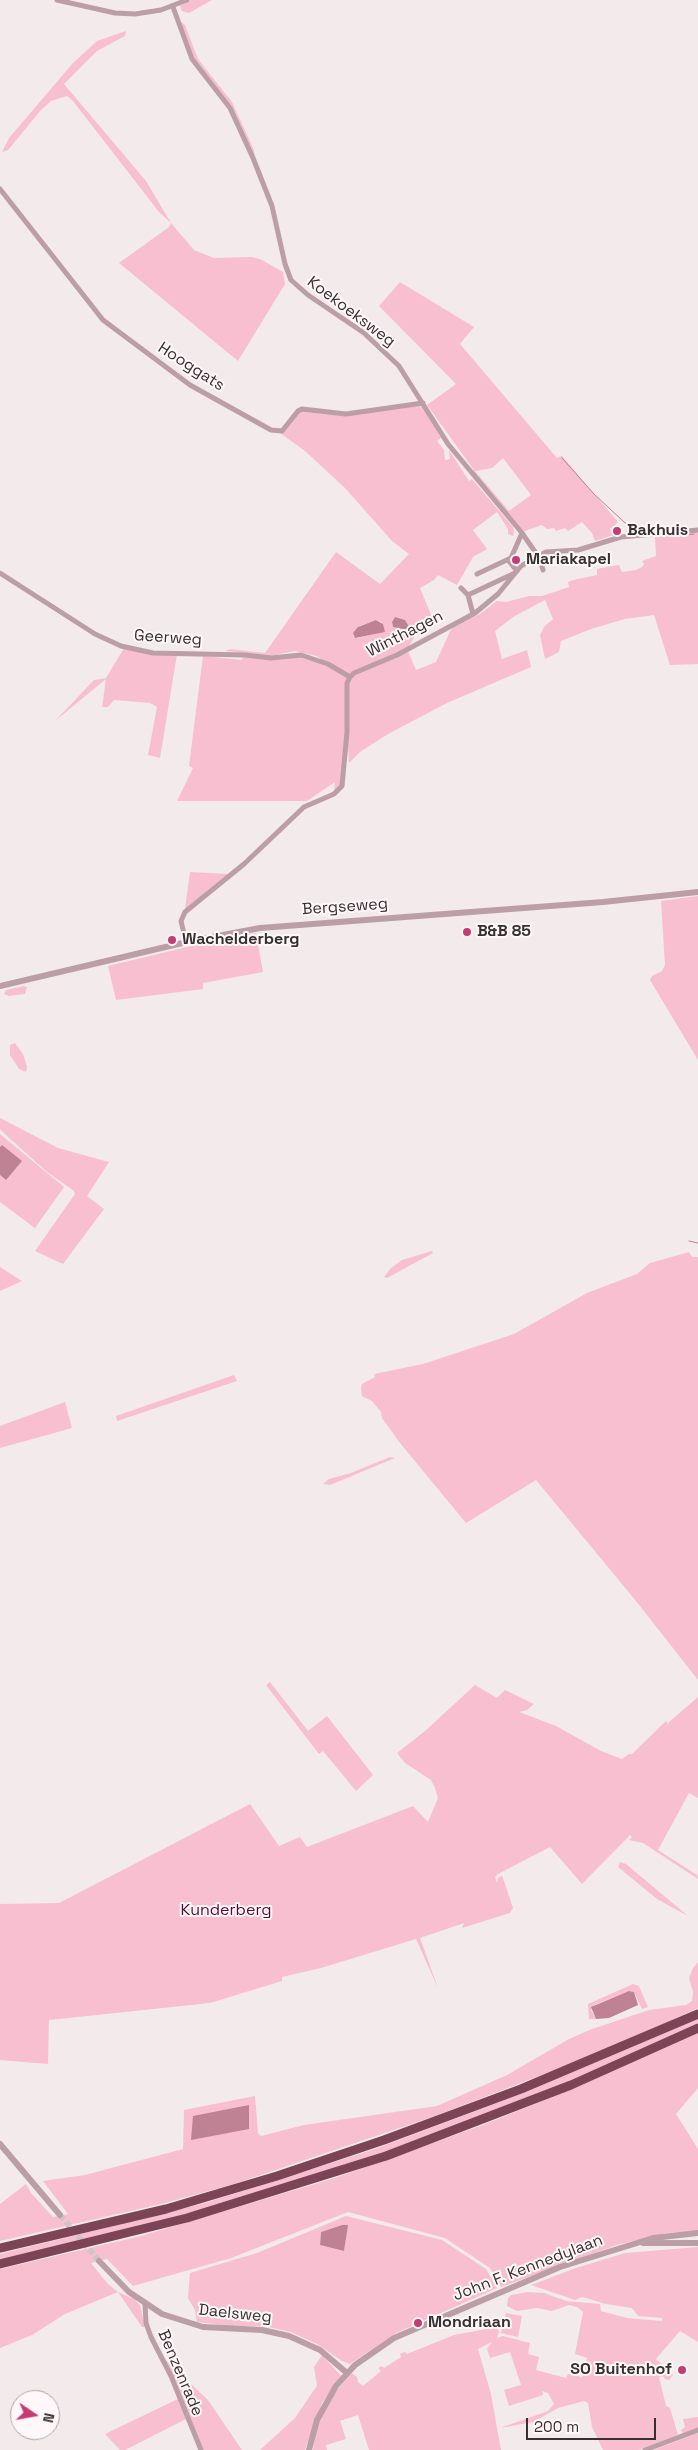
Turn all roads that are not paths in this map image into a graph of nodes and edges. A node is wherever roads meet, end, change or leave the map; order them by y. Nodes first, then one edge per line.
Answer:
1 (57, 0) edge
2 (187, 0) edge
3 (173, 7) junction
4 (0, 190) edge
5 (423, 403) junction
6 (698, 530) edge
7 (522, 533) junction
8 (538, 556) junction
9 (508, 560) junction
10 (543, 570) dead end
11 (516, 572) junction
12 (0, 573) edge
13 (477, 574) dead end
14 (460, 588) dead end
15 (468, 594) junction
16 (473, 614) junction
17 (350, 677) junction
18 (698, 892) edge
19 (186, 942) junction
20 (0, 986) edge
21 (698, 2014) edge
22 (698, 2028) edge
23 (0, 2144) edge
24 (60, 2215) tunnel mouth
25 (698, 2233) edge
26 (642, 2243) junction
27 (698, 2243) edge
28 (0, 2248) edge
29 (99, 2261) tunnel mouth
30 (0, 2264) edge
31 (145, 2304) junction
32 (347, 2373) junction
33 (698, 2430) edge
34 (201, 2450) edge
35 (309, 2450) edge
36 (645, 2450) edge

1 - 3 street
2 - 3 street
3 - 5 street, Koekoeksweg
4 - 5 street, Hooggats
5 - 7 street, Koekoeksweg
6 - 8 street, Winthagen
7 - 8 street
7 - 9 street
8 - 10 street
8 - 11 street, Winthagen
9 - 11 street
9 - 13 street
11 - 15 street, Winthagen
11 - 16 street, Winthagen
12 - 17 street, Geerweg
14 - 15 street
15 - 16 street
16 - 17 street, Winthagen
17 - 19 street
18 - 19 street, Bergseweg
19 - 20 street, Bergseweg
21 - 28 highway
22 - 30 highway
23 - 24 street
25 - 26 street, John F. Kennedylaan
26 - 27 street, John F. Kennedylaan
26 - 32 street, John F. Kennedylaan
29 - 31 street, Daelsweg
31 - 32 street, Daelsweg
31 - 34 street, Benzenrade
32 - 35 street, John F. Kennedylaan
33 - 36 street

